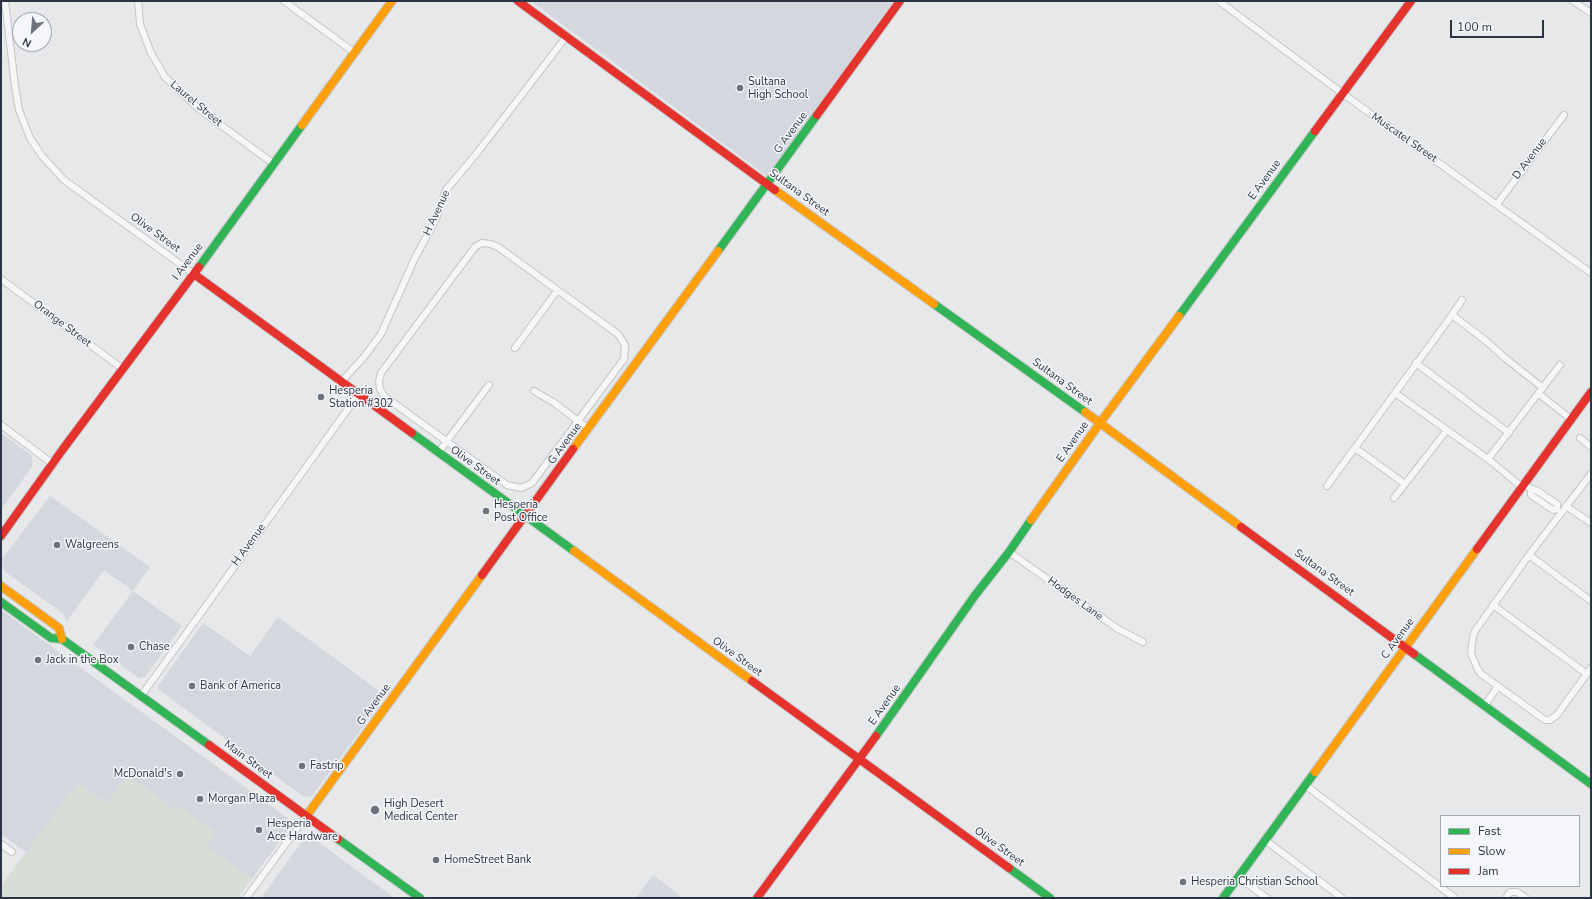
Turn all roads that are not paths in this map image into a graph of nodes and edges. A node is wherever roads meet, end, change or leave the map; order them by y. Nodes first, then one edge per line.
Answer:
1 (5, 1) edge
2 (138, 1) edge
3 (284, 1) edge
4 (392, 1) edge
5 (518, 1) edge
6 (900, 1) edge
7 (1219, 1) edge
8 (1411, 1) edge
9 (1573, 1) edge
10 (1591, 14) edge
11 (566, 37) junction
12 (355, 53) junction
13 (1342, 93) junction
14 (1564, 114) dead end
15 (274, 164) junction
16 (767, 184) junction
17 (1497, 204) junction
18 (1591, 273) edge
19 (194, 274) junction
20 (1, 279) edge
21 (557, 291) junction
22 (1462, 300) dead end
23 (1452, 315) junction
24 (515, 348) dead end
25 (1416, 363) junction
26 (1560, 365) dead end
27 (123, 369) junction
28 (341, 382) junction
29 (489, 385) dead end
30 (534, 391) dead end
31 (1541, 391) junction
32 (1591, 392) edge
33 (1395, 393) junction
34 (358, 394) junction
35 (1571, 419) junction
36 (579, 421) junction
37 (1100, 423) junction
38 (1, 425) edge
39 (589, 429) junction
40 (1447, 430) junction
41 (1509, 433) junction
42 (1580, 438) dead end
43 (447, 441) junction
44 (1591, 447) edge
45 (1355, 448) junction
46 (438, 453) junction
47 (1488, 459) junction
48 (53, 464) junction
49 (1591, 474) edge
50 (1405, 484) junction
51 (1327, 486) dead end
52 (1526, 487) junction
53 (1394, 498) dead end
54 (1566, 506) junction
55 (1560, 510) junction
56 (526, 517) junction
57 (1591, 523) edge
58 (1, 536) edge
59 (1009, 552) junction
60 (1529, 555) junction
61 (1, 586) edge
62 (1591, 601) edge
63 (1, 602) edge
64 (1493, 605) junction
65 (62, 638) junction
66 (1143, 642) dead end
67 (1406, 647) junction
68 (1591, 668) edge
69 (1587, 674) junction
70 (1496, 688) junction
71 (141, 696) junction
72 (1485, 705) junction
73 (860, 759) junction
74 (1591, 784) edge
75 (1305, 785) junction
76 (307, 815) junction
77 (1265, 840) junction
78 (1, 844) edge
79 (12, 852) dead end
80 (1238, 877) junction
81 (1440, 887) edge
82 (1440, 887) edge
83 (246, 898) edge
84 (420, 898) edge
85 (757, 898) edge
86 (1050, 898) edge
87 (1223, 898) edge
88 (1267, 898) edge
89 (1342, 898) edge
90 (1455, 898) edge
91 (1506, 898) edge
92 (1526, 898) edge

1 - 19 street, Olive Street
2 - 15 street, Laurel Street
3 - 12 street
4 - 12 street, I Avenue
5 - 11 street, Sultana Street
6 - 16 street, G Avenue
7 - 13 street, Muscatel Street
8 - 13 street, E Avenue
9 - 10 street
11 - 16 street, Sultana Street
11 - 28 street, H Avenue
12 - 15 street, I Avenue
13 - 17 street, Muscatel Street
13 - 37 street, E Avenue
14 - 17 street, D Avenue
15 - 19 street, I Avenue
16 - 37 street, Sultana Street
16 - 39 street, G Avenue
17 - 18 street, Muscatel Street
19 - 27 street, I Avenue
19 - 28 street, Olive Street
20 - 27 street, Orange Street
21 - 24 street
21 - 36 street
21 - 43 street
22 - 23 street
23 - 25 street
23 - 31 street
25 - 33 street
25 - 41 street
26 - 31 street
27 - 48 street, I Avenue
28 - 34 street, Olive Street
29 - 43 street
30 - 36 street
31 - 35 street
31 - 41 street
32 - 35 street, C Avenue
33 - 40 street
33 - 45 street
34 - 46 street, Olive Street
34 - 71 street, H Avenue
35 - 52 street, C Avenue
36 - 39 street
36 - 43 street
37 - 59 street, E Avenue
37 - 67 street, Sultana Street
38 - 48 street
39 - 56 street, G Avenue
40 - 47 street
40 - 50 street
41 - 47 street
42 - 44 street
43 - 46 street
45 - 50 street
45 - 51 street
46 - 56 street, Olive Street
47 - 52 street
48 - 58 street, I Avenue
49 - 54 street
50 - 53 street
52 - 55 street
52 - 67 street, C Avenue
54 - 55 street
54 - 57 street
55 - 60 street
56 - 73 street, Olive Street
56 - 76 street, G Avenue
59 - 66 street, Hodges Lane
59 - 73 street, E Avenue
60 - 62 street
60 - 64 street
61 - 65 street, Main Street
63 - 65 street, Main Street
64 - 69 street
64 - 70 street
65 - 71 street, Main Street
67 - 72 street, Sultana Street
67 - 75 street, C Avenue
68 - 69 street
69 - 70 street
70 - 72 street
71 - 76 street, Main Street
72 - 74 street, Sultana Street
73 - 85 street, E Avenue
73 - 86 street, Olive Street
75 - 77 street, C Avenue
75 - 81 street
76 - 83 street, G Avenue
76 - 84 street, Main Street
77 - 80 street, C Avenue
77 - 89 street
78 - 79 street
80 - 87 street, C Avenue
80 - 88 street
82 - 90 street
91 - 92 street

